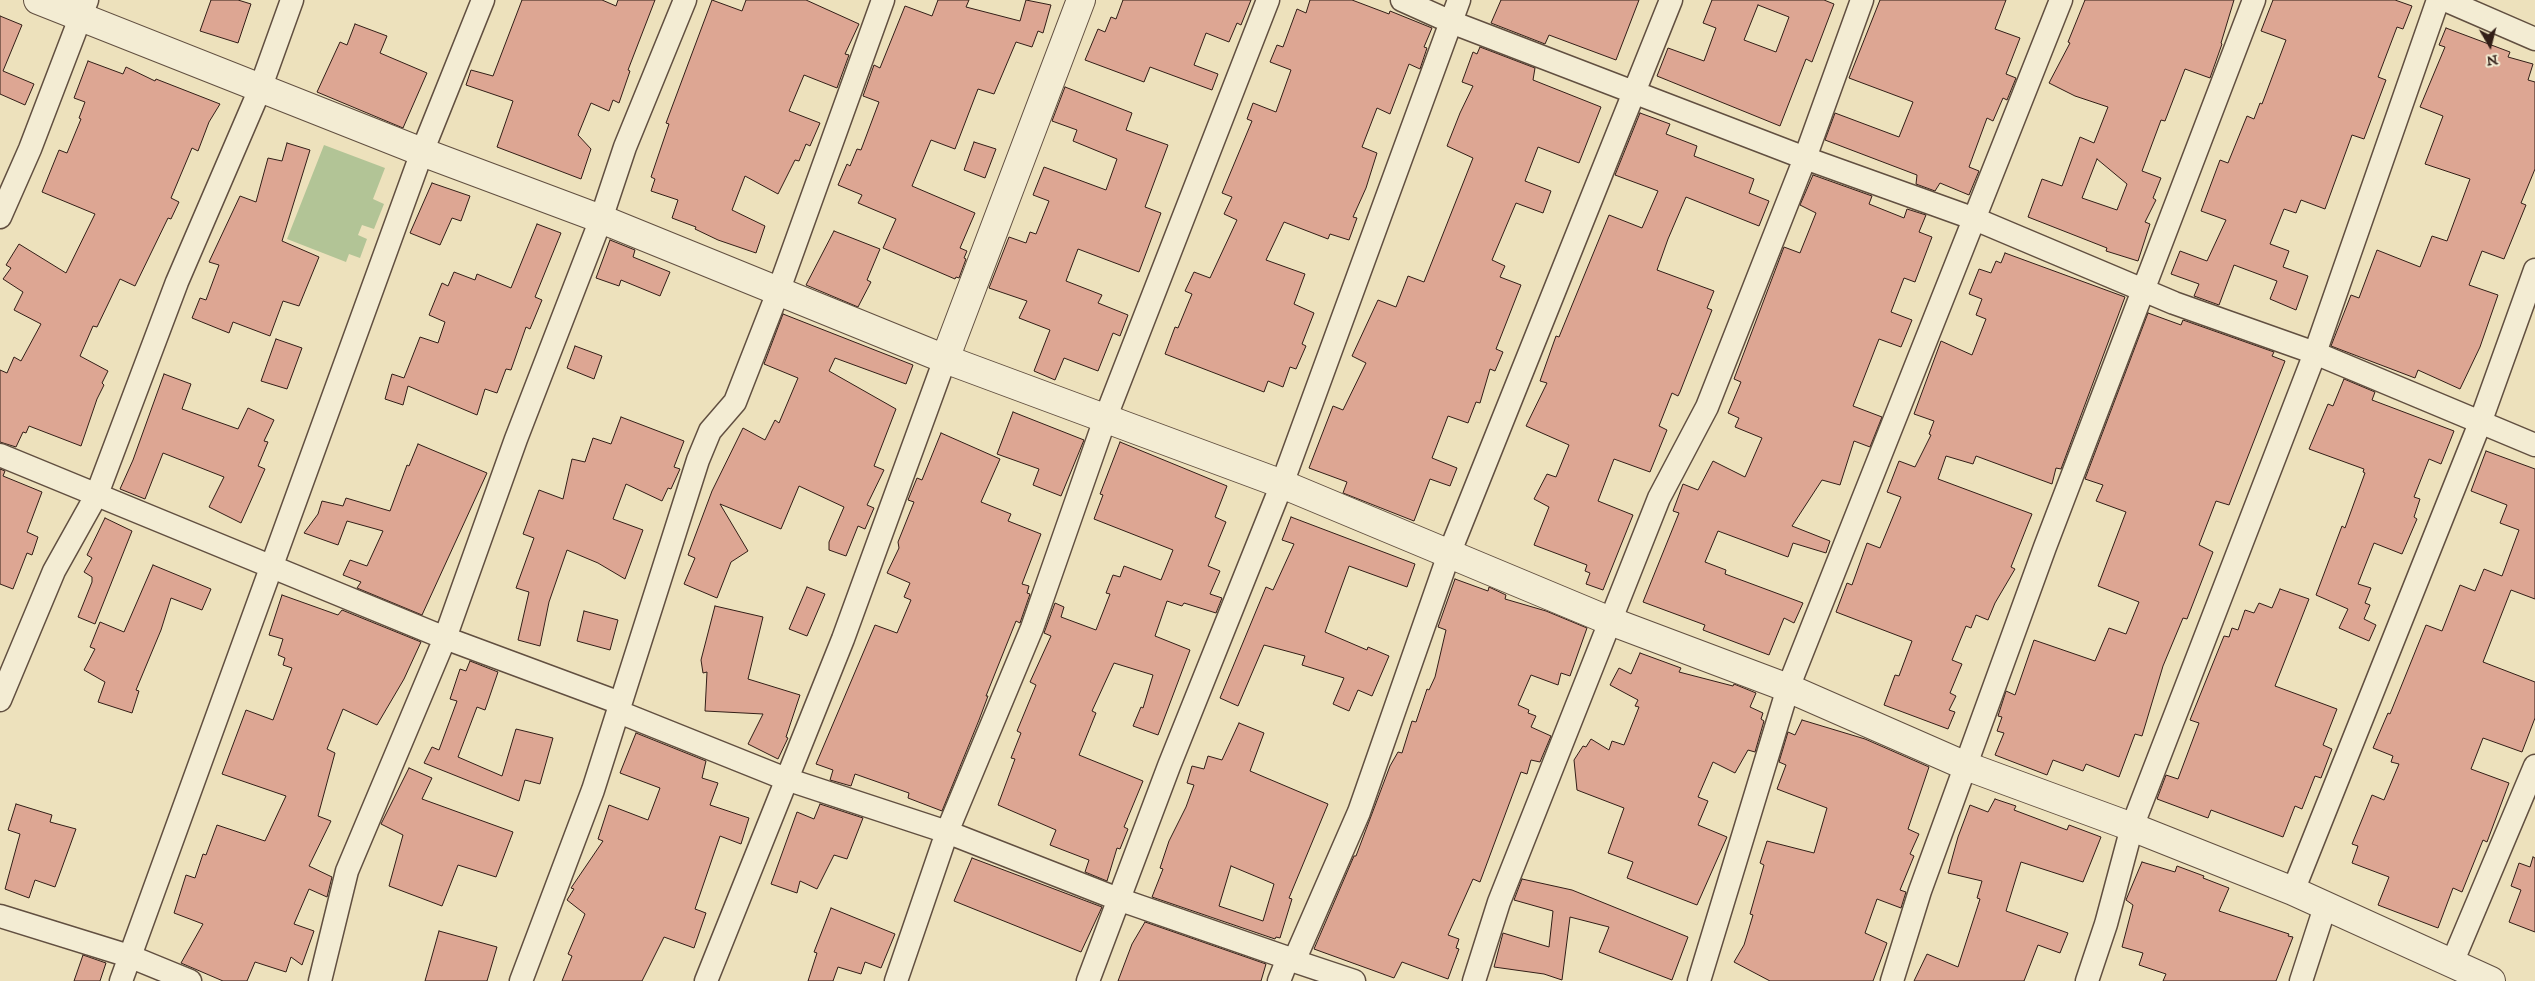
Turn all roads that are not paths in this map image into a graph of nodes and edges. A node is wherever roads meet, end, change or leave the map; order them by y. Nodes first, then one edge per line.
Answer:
1 (38, 0) edge
2 (292, 0) edge
3 (483, 0) edge
4 (685, 0) edge
5 (883, 0) edge
6 (1081, 0) edge
7 (1268, 0) edge
8 (1402, 0) edge
9 (1459, 0) edge
10 (1671, 0) edge
11 (1862, 0) edge
12 (2061, 0) edge
13 (2254, 0) edge
14 (2438, 0) edge
15 (2445, 0) edge
16 (83, 8) edge
17 (1451, 22) junction
18 (2535, 39) edge
19 (260, 89) junction
20 (1634, 91) junction
21 (422, 152) junction
22 (1805, 158) junction
23 (0, 217) edge
24 (601, 219) junction
25 (1975, 220) junction
26 (2535, 270) edge
27 (2143, 289) junction
28 (778, 292) junction
29 (2315, 353) junction
30 (945, 360) junction
31 (1105, 419) junction
32 (2480, 423) junction
33 (2535, 445) edge
34 (0, 455) edge
35 (1282, 484) junction
36 (97, 494) junction
37 (1449, 554) junction
38 (269, 568) junction
39 (1610, 621) junction
40 (445, 638) junction
41 (1788, 688) junction
42 (0, 700) edge
43 (620, 707) junction
44 (1966, 766) junction
45 (2535, 766) edge
46 (786, 779) junction
47 (2132, 826) junction
48 (947, 832) junction
49 (2294, 891) junction
50 (1118, 899) junction
51 (2325, 907) junction
52 (0, 916) edge
53 (129, 956) junction
54 (1291, 959) junction
55 (2452, 963) junction
56 (121, 981) edge
57 (190, 981) edge
58 (320, 981) edge
59 (521, 981) edge
60 (706, 981) edge
61 (896, 981) edge
62 (1088, 981) edge
63 (1279, 981) edge
64 (1354, 981) edge
65 (1474, 981) edge
66 (1698, 981) edge
67 (1892, 981) edge
68 (2087, 981) edge
69 (2301, 981) edge
70 (2491, 981) edge

1 - 16 street
2 - 19 street
3 - 21 street
4 - 24 street
5 - 28 street
6 - 30 street
7 - 31 street
8 - 17 street
9 - 17 street
10 - 20 street
11 - 22 street
12 - 25 street
13 - 27 street
14 - 29 street
15 - 18 street
16 - 19 street
16 - 23 street
17 - 20 street
17 - 35 street
19 - 21 street
19 - 36 street
20 - 22 street
20 - 37 street
21 - 24 street
21 - 38 street
22 - 25 street
22 - 39 street
24 - 28 street
24 - 40 street
25 - 27 street
25 - 41 street
26 - 32 street
27 - 29 street
27 - 44 street
28 - 30 street
28 - 43 street
29 - 32 street
29 - 47 street
30 - 31 street
30 - 46 street
31 - 35 street
31 - 48 street
32 - 33 street
32 - 49 street
34 - 36 street
35 - 37 street
35 - 50 street
36 - 38 street
36 - 42 street
37 - 39 street
37 - 54 street
38 - 40 street
38 - 53 street
39 - 41 street
39 - 65 street
40 - 43 street
40 - 58 street
41 - 44 street
41 - 66 street
43 - 46 street
43 - 59 street
44 - 47 street
44 - 67 street
45 - 55 street
46 - 48 street
46 - 60 street
47 - 49 street
47 - 68 street
48 - 50 street
48 - 61 street
49 - 51 street
50 - 54 street
50 - 62 street
51 - 55 street
51 - 69 street
52 - 53 street
53 - 56 street
53 - 57 street
54 - 63 street
54 - 64 street
55 - 70 street

